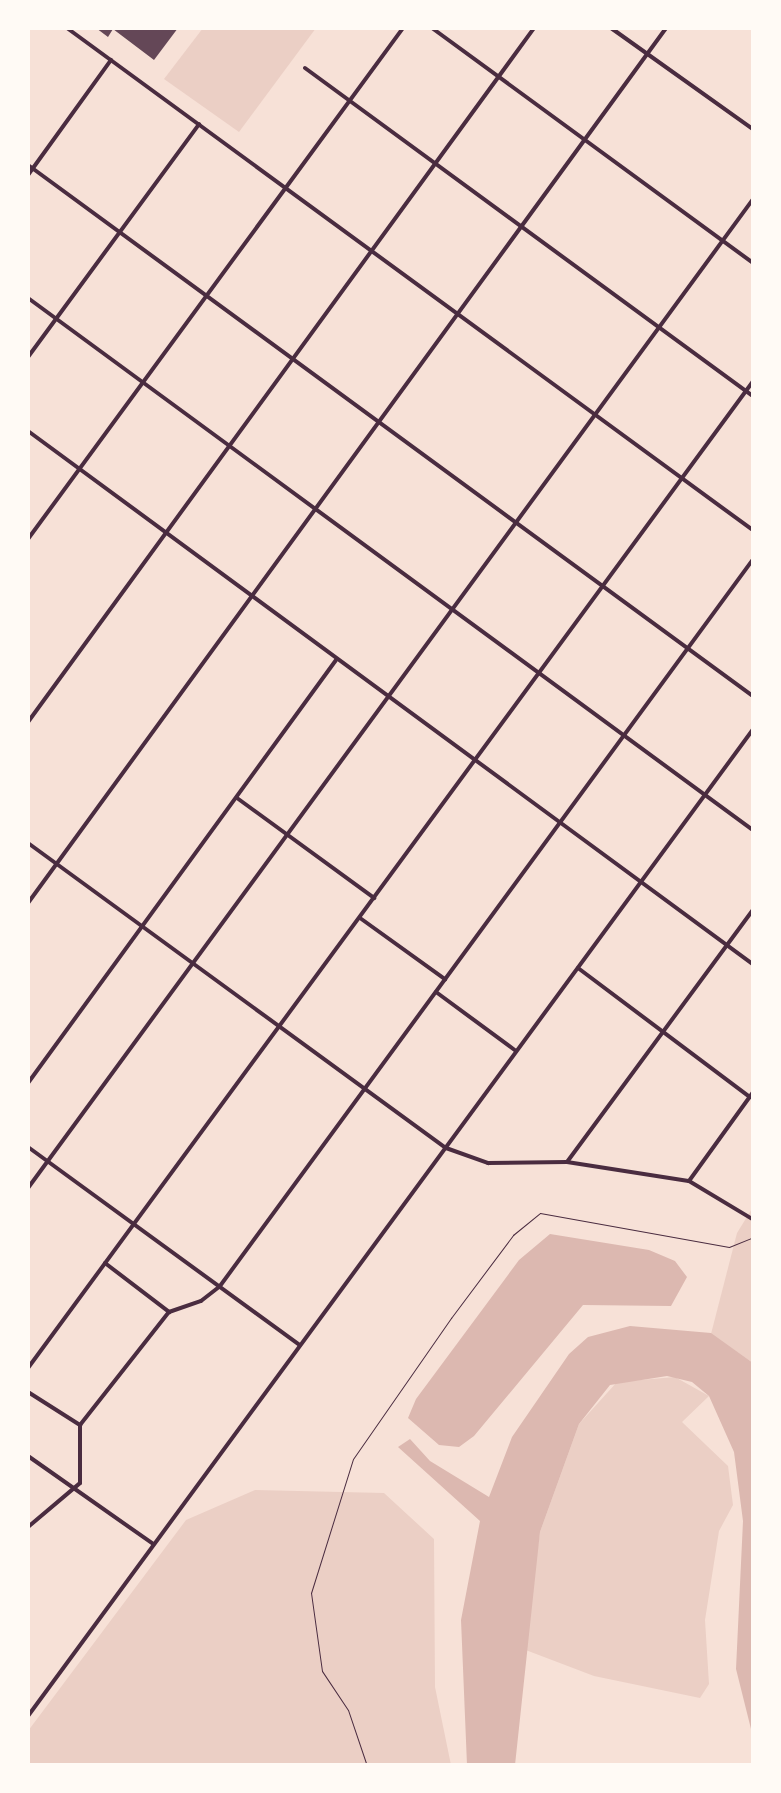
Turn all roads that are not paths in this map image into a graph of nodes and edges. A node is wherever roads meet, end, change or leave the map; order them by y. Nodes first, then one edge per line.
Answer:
1 (67, 28) edge
2 (403, 28) edge
3 (432, 28) edge
4 (534, 28) edge
5 (611, 28) edge
6 (666, 28) edge
7 (649, 55) junction
8 (112, 60) junction
9 (306, 68) dead end
10 (500, 76) junction
11 (349, 101) junction
12 (199, 124) junction
13 (754, 130) edge
14 (587, 141) junction
15 (436, 164) junction
16 (30, 166) edge
17 (28, 175) edge
18 (285, 188) junction
19 (754, 198) edge
20 (523, 228) junction
21 (120, 231) junction
22 (722, 241) junction
23 (373, 252) junction
24 (754, 264) edge
25 (206, 295) junction
26 (28, 298) edge
27 (460, 316) junction
28 (56, 319) junction
29 (658, 328) junction
30 (28, 357) edge
31 (294, 360) junction
32 (754, 380) edge
33 (143, 383) junction
34 (745, 392) junction
35 (754, 398) edge
36 (594, 415) junction
37 (380, 423) junction
38 (28, 431) edge
39 (230, 447) junction
40 (79, 470) junction
41 (681, 478) junction
42 (316, 510) junction
43 (516, 523) junction
44 (754, 531) edge
45 (166, 533) junction
46 (28, 539) edge
47 (754, 558) edge
48 (603, 587) junction
49 (250, 596) junction
50 (451, 611) junction
51 (687, 648) junction
52 (336, 660) junction
53 (539, 674) junction
54 (754, 696) edge
55 (388, 698) junction
56 (28, 722) edge
57 (754, 728) edge
58 (624, 734) junction
59 (475, 761) junction
60 (705, 794) junction
61 (237, 798) junction
62 (560, 823) junction
63 (754, 830) edge
64 (287, 834) junction
65 (28, 843) edge
66 (56, 863) junction
67 (641, 881) junction
68 (374, 898) junction
69 (28, 903) edge
70 (754, 908) edge
71 (360, 918) junction
72 (142, 926) junction
73 (726, 944) junction
74 (192, 963) junction
75 (754, 965) edge
76 (578, 968) junction
77 (445, 979) junction
78 (436, 992) junction
79 (280, 1026) junction
80 (662, 1032) junction
81 (516, 1051) junction
82 (28, 1083) edge
83 (366, 1087) junction
84 (752, 1094) edge
85 (28, 1147) edge
86 (446, 1148) junction
87 (47, 1161) junction
88 (567, 1162) junction
89 (688, 1181) junction
90 (28, 1188) edge
91 (754, 1220) edge
92 (133, 1224) junction
93 (105, 1263) junction
94 (220, 1286) junction
95 (169, 1312) junction
96 (300, 1345) junction
97 (28, 1368) edge
98 (28, 1392) edge
99 (80, 1425) junction
100 (28, 1456) edge
101 (75, 1490) junction
102 (28, 1526) edge
103 (153, 1544) junction
104 (28, 1716) edge

1 - 8 street
2 - 11 street
3 - 10 street
4 - 10 street
5 - 7 street
6 - 7 street
7 - 13 street
7 - 14 street
8 - 12 street
8 - 16 street
9 - 11 street
10 - 14 street
10 - 15 street
11 - 15 street
11 - 18 street
12 - 18 street
12 - 21 street
14 - 20 street
14 - 22 street
15 - 20 street
15 - 23 street
16 - 17 street
16 - 21 street
18 - 23 street
18 - 25 street
19 - 22 street
20 - 27 street
20 - 29 street
21 - 25 street
21 - 28 street
22 - 24 street
22 - 29 street
23 - 27 street
23 - 31 street
25 - 31 street
25 - 33 street
26 - 28 street
27 - 36 street
27 - 37 street
28 - 30 street
28 - 33 street
29 - 34 street
29 - 36 street
31 - 37 street
31 - 39 street
32 - 34 street
33 - 39 street
33 - 40 street
34 - 35 street
34 - 41 street
36 - 41 street
36 - 43 street
37 - 42 street
37 - 43 street
38 - 40 street
39 - 42 street
39 - 45 street
40 - 45 street
40 - 46 street
41 - 44 street
41 - 48 street
42 - 49 street
42 - 50 street
43 - 48 street
43 - 50 street
45 - 49 street
45 - 56 street
47 - 51 street
48 - 51 street
48 - 53 street
49 - 52 street
49 - 66 street
50 - 53 street
50 - 55 street
51 - 54 street
51 - 58 street
52 - 55 street
52 - 61 street
53 - 58 street
53 - 59 street
55 - 59 street
55 - 64 street
57 - 60 street
58 - 60 street
58 - 62 street
59 - 62 street
59 - 68 street
60 - 63 street
60 - 67 street
61 - 64 street
61 - 72 street
62 - 67 street
62 - 77 street
64 - 68 street
64 - 74 street
65 - 66 street
66 - 69 street
66 - 72 street
67 - 73 street
67 - 76 street
68 - 71 street
70 - 73 street
71 - 77 street
71 - 79 street
72 - 74 street
72 - 82 street
73 - 75 street
73 - 80 street
74 - 79 street
74 - 87 street
76 - 80 street
76 - 81 street
77 - 78 street
78 - 81 street
78 - 83 street
79 - 83 street
79 - 92 street
80 - 84 street
80 - 88 street
81 - 86 street
83 - 86 street
83 - 94 street
84 - 89 street
85 - 87 street
86 - 88 street
86 - 96 street
87 - 90 street
87 - 92 street
88 - 89 street
89 - 91 street
92 - 93 street
92 - 94 street
93 - 95 street
93 - 97 street
94 - 95 street
94 - 96 street
95 - 99 street
96 - 103 street
98 - 99 street
99 - 101 street
100 - 101 street
101 - 102 street
101 - 103 street
103 - 104 street

